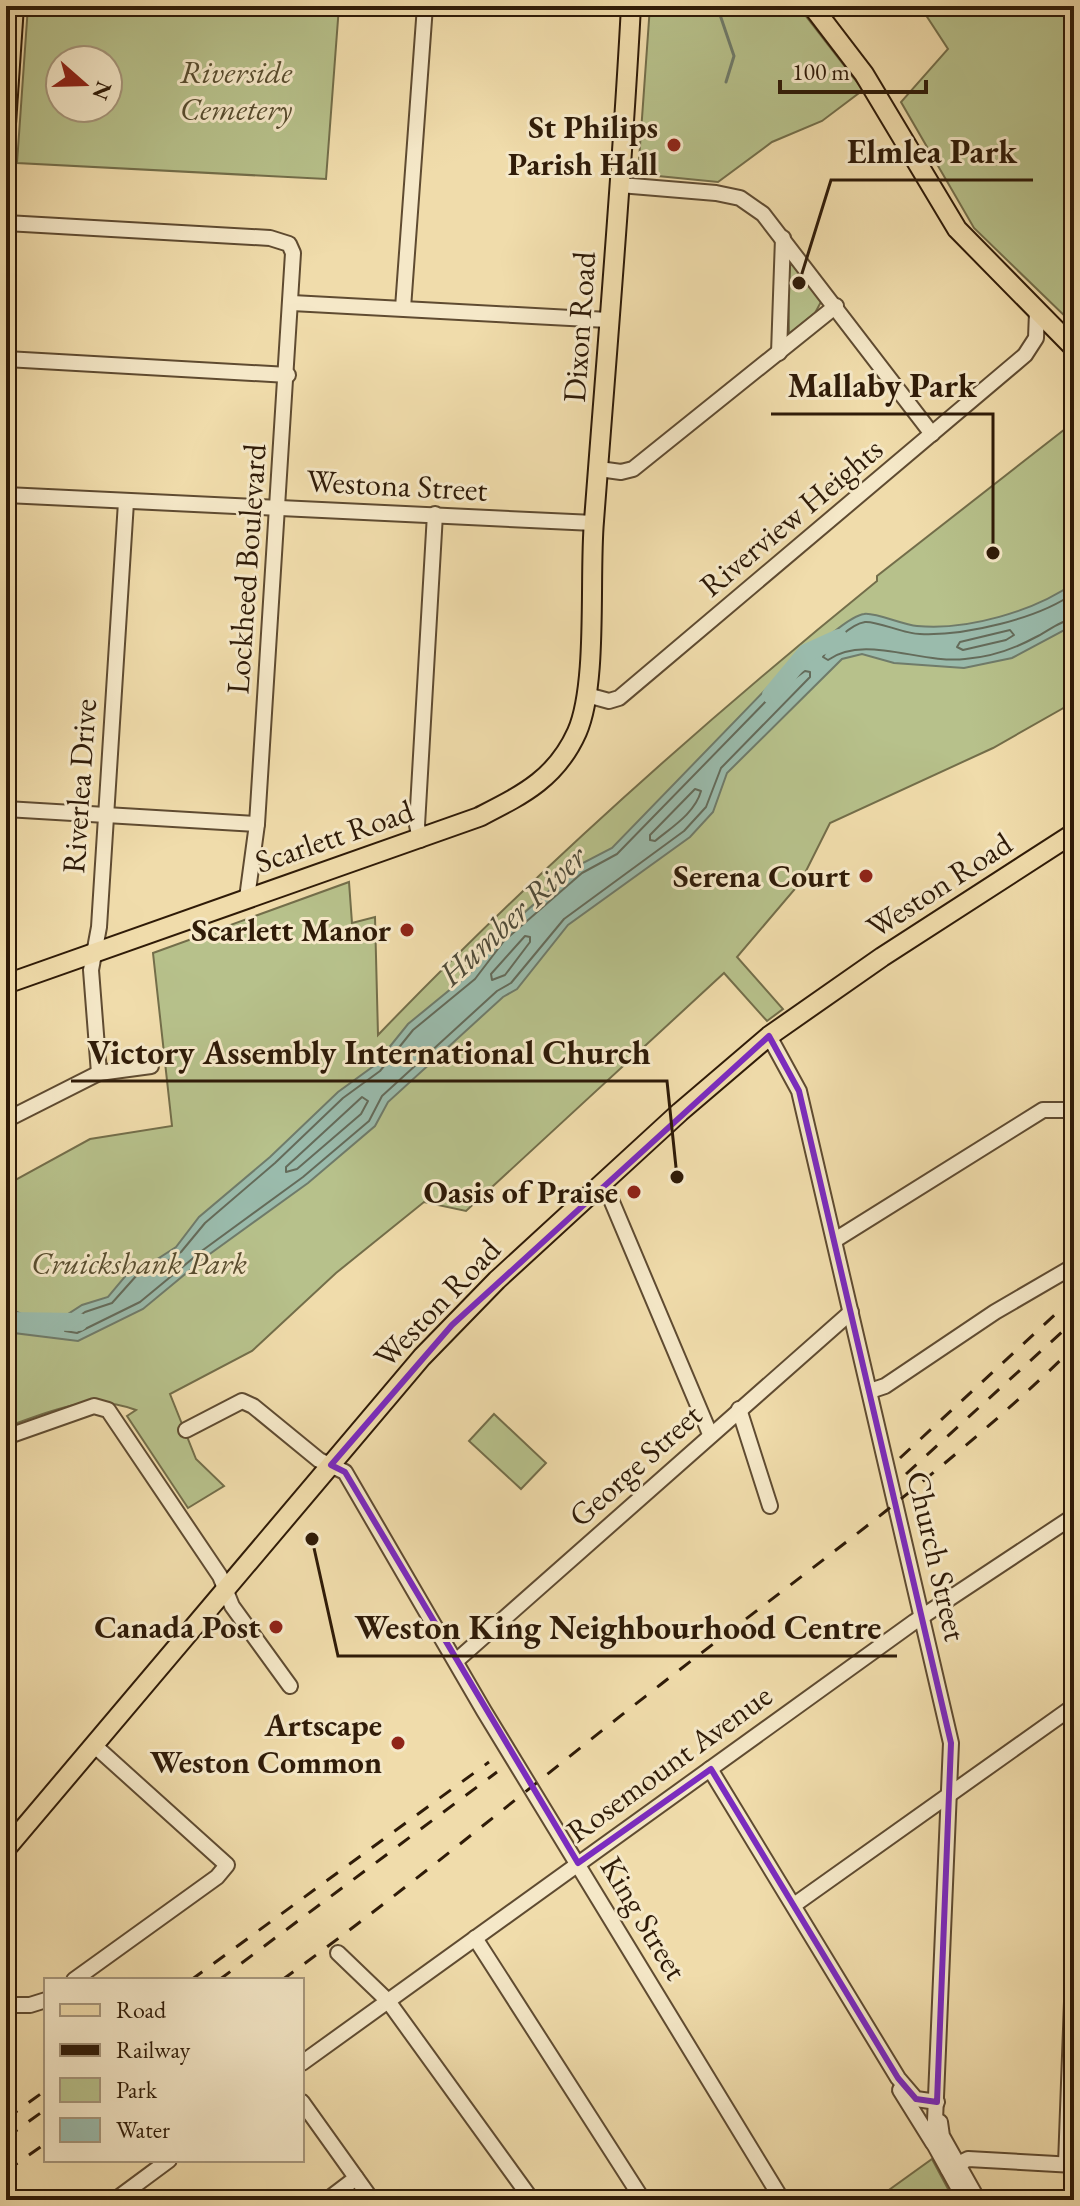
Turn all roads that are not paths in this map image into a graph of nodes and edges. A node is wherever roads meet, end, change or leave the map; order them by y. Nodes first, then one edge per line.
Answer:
1 (14, 6) edge
2 (425, 6) edge
3 (631, 6) edge
4 (812, 6) edge
5 (6, 124) edge
6 (620, 185) junction
7 (6, 223) edge
8 (783, 238) junction
9 (292, 303) junction
10 (836, 306) junction
11 (403, 308) junction
12 (1037, 312) junction
13 (608, 320) junction
14 (1074, 348) edge
15 (779, 353) junction
16 (6, 359) edge
17 (288, 375) junction
18 (932, 434) junction
19 (599, 469) junction
20 (6, 495) edge
21 (126, 502) junction
22 (278, 507) junction
23 (435, 514) junction
24 (594, 523) junction
25 (589, 652) joint
26 (587, 695) junction
27 (6, 809) edge
28 (104, 814) junction
29 (257, 824) junction
30 (1074, 833) edge
31 (420, 840) junction
32 (247, 898) junction
33 (95, 952) junction
34 (6, 984) edge
35 (769, 1036) junction
36 (151, 1066) dead end
37 (99, 1073) junction
38 (1074, 1110) edge
39 (6, 1120) edge
40 (604, 1183) junction
41 (835, 1240) junction
42 (1074, 1266) edge
43 (851, 1312) junction
44 (870, 1391) junction
45 (739, 1409) junction
46 (186, 1430) dead end
47 (710, 1434) junction
48 (6, 1437) edge
49 (331, 1465) junction
50 (770, 1506) dead end
51 (1074, 1516) edge
52 (227, 1588) junction
53 (922, 1615) junction
54 (456, 1661) junction
55 (290, 1686) dead end
56 (1074, 1706) edge
57 (95, 1746) junction
58 (710, 1769) junction
59 (950, 1794) junction
60 (6, 1849) edge
61 (578, 1863) junction
62 (794, 1905) junction
63 (475, 1938) junction
64 (1074, 1948) edge
65 (338, 1953) dead end
66 (77, 1978) edge
67 (44, 2001) edge
68 (388, 2001) junction
69 (6, 2005) edge
70 (304, 2062) edge
71 (898, 2078) junction
72 (937, 2103) junction
73 (304, 2105) edge
74 (934, 2144) junction
75 (166, 2162) edge
76 (1070, 2164) edge
77 (953, 2166) junction
78 (356, 2178) junction
79 (119, 2199) edge
80 (327, 2200) edge
81 (372, 2200) edge
82 (532, 2200) edge
83 (643, 2200) edge
84 (782, 2200) edge
85 (965, 2200) edge
86 (978, 2200) edge

1 - 5 main road
2 - 11 street
3 - 6 main road, Dixon Road
4 - 12 main road
6 - 8 street
6 - 13 main road, Dixon Road
7 - 9 street, Lockheed Boulevard
8 - 10 street
8 - 15 street
9 - 11 street
9 - 17 street, Lockheed Boulevard
10 - 15 street
10 - 18 street
11 - 13 street
12 - 14 main road
12 - 18 street, Riverview Heights
13 - 19 main road, Dixon Road
15 - 19 street
16 - 17 street
17 - 22 street, Lockheed Boulevard
18 - 26 street, Riverview Heights
19 - 24 main road, Dixon Road
20 - 21 street, Westona Street
21 - 22 street, Westona Street
21 - 28 street, Riverlea Drive
22 - 23 street, Westona Street
22 - 29 street, Lockheed Boulevard
23 - 24 street, Westona Street
23 - 31 street
24 - 25 main road, Dixon Road
25 - 26 main road, Scarlett Road
26 - 31 main road, Scarlett Road
27 - 28 street
28 - 29 street
28 - 33 street, Riverlea Drive
29 - 32 street, Lockheed Boulevard
30 - 35 main road, Weston Road
31 - 32 main road, Scarlett Road
32 - 33 main road, Scarlett Road
33 - 34 main road, Scarlett Road
33 - 37 street, Riverlea Drive
35 - 40 main road, Weston Road
35 - 41 street, Church Street
36 - 37 street
37 - 39 street
38 - 41 street
40 - 47 street
40 - 49 main road, Weston Road
41 - 43 street, Church Street
42 - 44 street
43 - 44 street, Church Street
43 - 45 street, George Street
44 - 53 street, Church Street
45 - 47 street, George Street
45 - 50 street
46 - 49 street, King Street
47 - 54 street, George Street
48 - 52 street
49 - 52 main road, Weston Road
49 - 54 street, King Street
51 - 53 street, Rosemount Avenue
52 - 55 street
52 - 57 main road, Weston Road
53 - 58 street, Rosemount Avenue
53 - 59 street, Church Street
54 - 61 street, King Street
56 - 59 street
57 - 60 main road, Weston Road
57 - 66 street
58 - 61 street, Rosemount Avenue
58 - 62 street
59 - 62 street
59 - 72 street, Church Street
61 - 63 street, Rosemount Avenue
61 - 84 street, King Street
62 - 71 street
63 - 68 street, Rosemount Avenue
63 - 83 street
64 - 76 street
65 - 68 street
67 - 69 street
68 - 70 street, Rosemount Avenue
68 - 82 street
71 - 72 street
71 - 74 street
72 - 74 street, Church Street
72 - 77 street, Church Street
73 - 78 street
74 - 77 street, Church Street
75 - 79 street
76 - 77 street
77 - 85 street, Church Street
77 - 86 street, Church Street
78 - 80 street
78 - 81 street

